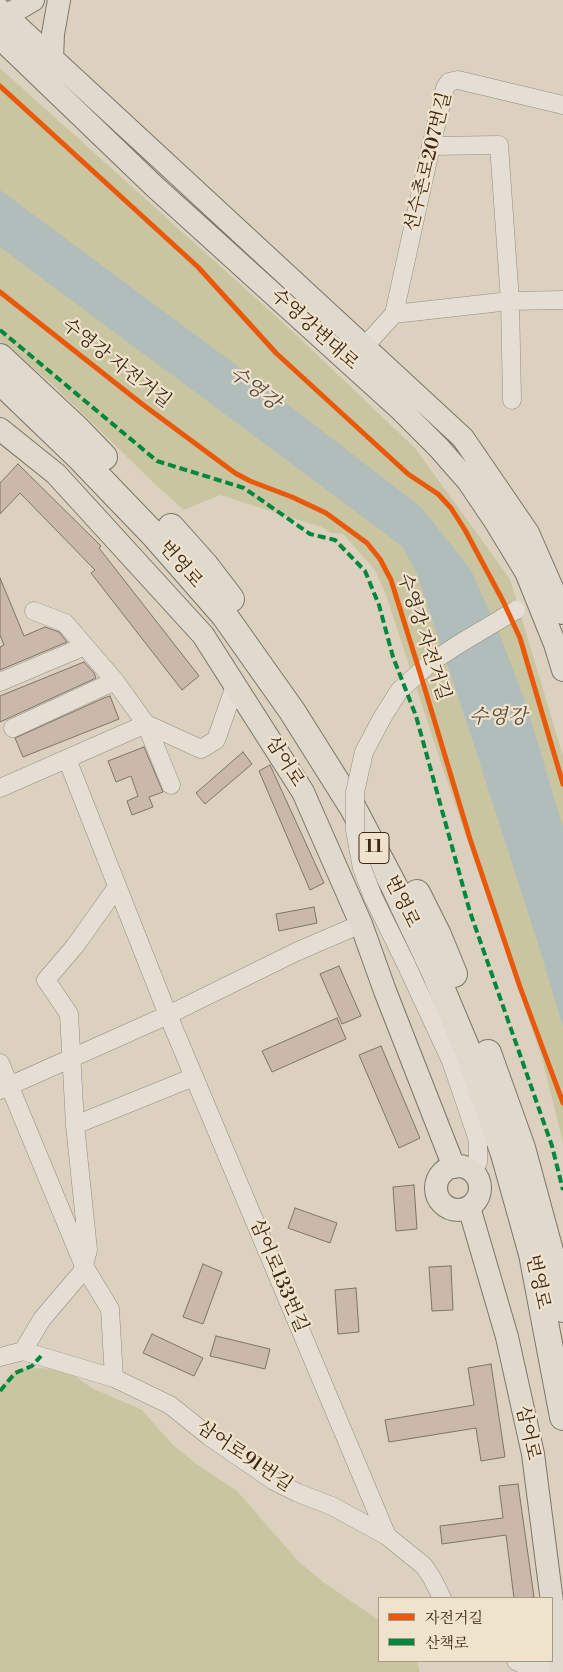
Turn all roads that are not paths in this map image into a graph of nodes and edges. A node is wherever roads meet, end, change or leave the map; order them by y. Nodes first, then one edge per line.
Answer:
1 (33, 0) edge
2 (59, 0) edge
3 (2, 16) edge
4 (0, 38) edge
5 (52, 59) junction
6 (563, 105) edge
7 (431, 146) junction
8 (563, 300) edge
9 (510, 302) junction
10 (394, 314) junction
11 (364, 347) junction
12 (0, 357) edge
13 (0, 381) edge
14 (512, 400) dead end
15 (0, 429) edge
16 (555, 601) edge
17 (34, 611) dead end
18 (85, 646) junction
19 (563, 670) edge
20 (115, 681) junction
21 (0, 682) edge
22 (235, 686) junction
23 (146, 724) junction
24 (13, 728) dead end
25 (67, 760) junction
26 (171, 785) dead end
27 (0, 788) edge
28 (117, 887) junction
29 (361, 924) junction
30 (168, 1015) junction
31 (72, 1058) junction
32 (0, 1063) edge
33 (194, 1077) junction
34 (5, 1088) edge
35 (75, 1125) junction
36 (463, 1169) junction
37 (469, 1207) junction
38 (86, 1258) junction
39 (563, 1309) edge
40 (23, 1351) junction
41 (0, 1357) edge
42 (114, 1378) junction
43 (563, 1417) edge
44 (387, 1536) junction
45 (442, 1597) edge
46 (553, 1597) edge
47 (553, 1600) edge
48 (518, 1662) edge
49 (562, 1666) edge

1 - 3 main road
2 - 5 main road
3 - 5 main road, 수영강변대로
4 - 16 main road, 수영강변대로
5 - 11 main road, 수영강변대로
6 - 7 street, 선수촌로207번길
7 - 9 street
7 - 10 street, 선수촌로207번길
8 - 9 street
9 - 10 street
9 - 14 street
10 - 11 street, 선수촌로207번길
11 - 16 main road, 수영강변대로
12 - 39 highway, 번영로 / 11
13 - 43 highway, 번영로 / 11
15 - 22 main road, 삼어로
16 - 19 main road, 수영강변대로
16 - 36 street, bridge
17 - 18 street
18 - 20 street
18 - 21 street
20 - 23 street
20 - 24 street
22 - 23 street
22 - 29 main road, 삼어로
23 - 25 street
23 - 26 street
25 - 27 street
25 - 28 street, 삼어로133번길
28 - 30 street, 삼어로133번길
28 - 31 street
29 - 30 street
29 - 36 main road, 삼어로
30 - 31 street
30 - 33 street, 삼어로133번길
31 - 34 street
31 - 35 street
32 - 34 street
33 - 35 street
33 - 44 street, 삼어로133번길
34 - 38 street
35 - 38 street
36 - 37 main road
36 - 37 main road
37 - 46 main road, 삼어로
38 - 40 street
38 - 42 street
40 - 41 street
40 - 42 street, 삼어로91번길
42 - 44 street, 삼어로91번길
44 - 45 street, 삼어로91번길
47 - 49 main road, 삼어로
48 - 49 street

